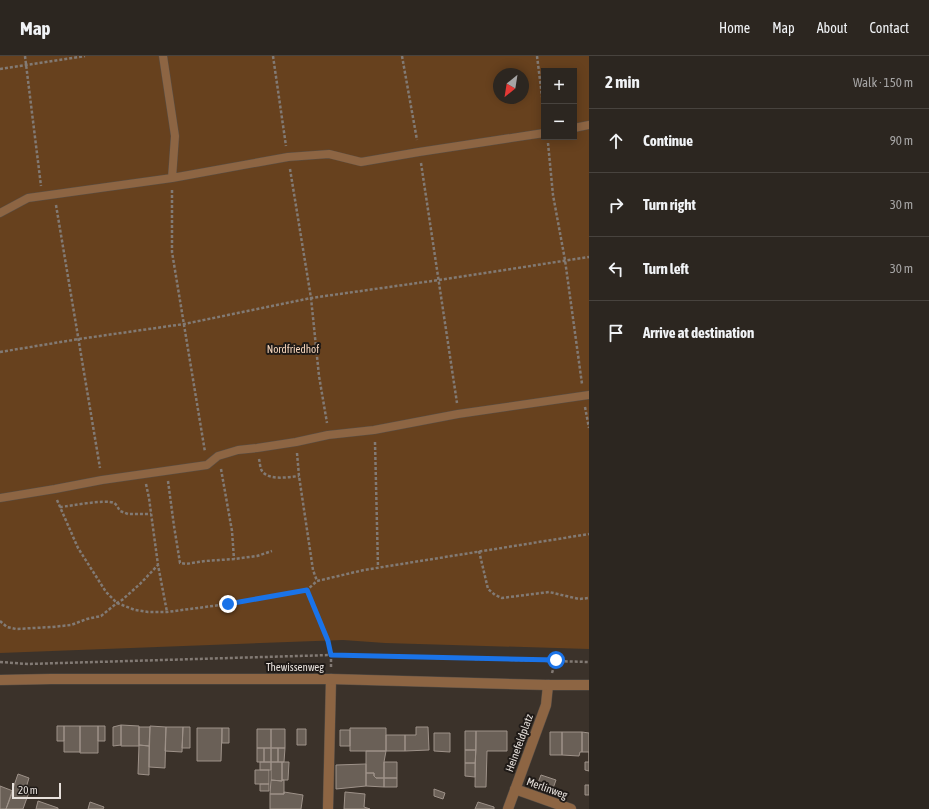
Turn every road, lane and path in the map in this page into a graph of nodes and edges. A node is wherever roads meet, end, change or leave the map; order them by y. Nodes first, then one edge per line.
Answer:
1 (25, 56) edge
2 (85, 56) edge
3 (163, 56) edge
4 (273, 56) edge
5 (402, 56) edge
6 (537, 56) edge
7 (27, 65) junction
8 (0, 68) edge
9 (543, 104) edge
10 (589, 125) edge
11 (577, 127) edge
12 (541, 133) edge
13 (547, 140) edge
14 (419, 152) junction
15 (288, 156) junction
16 (172, 178) junction
17 (54, 195) junction
18 (42, 196) junction
19 (0, 213) edge
20 (589, 257) edge
21 (565, 260) junction
22 (439, 280) junction
23 (311, 298) junction
24 (184, 324) junction
25 (79, 339) junction
26 (0, 352) edge
27 (586, 396) edge
28 (458, 414) junction
29 (589, 428) edge
30 (374, 430) junction
31 (328, 435) junction
32 (296, 442) junction
33 (256, 448) junction
34 (218, 456) junction
35 (207, 466) junction
36 (167, 471) junction
37 (143, 474) junction
38 (299, 476) junction
39 (102, 480) junction
40 (51, 490) junction
41 (0, 498) edge
42 (60, 508) junction
43 (151, 514) junction
44 (589, 534) edge
45 (272, 551) dead end
46 (479, 551) junction
47 (234, 559) junction
48 (158, 565) junction
49 (378, 568) junction
50 (317, 581) junction
51 (307, 590) junction
52 (589, 598) edge
53 (117, 603) junction
54 (167, 612) junction
55 (0, 622) edge
56 (331, 655) junction
57 (0, 662) edge
58 (589, 662) edge
59 (331, 679) junction
60 (0, 680) edge
61 (548, 685) junction
62 (589, 685) edge
63 (515, 789) junction
64 (328, 809) edge
65 (508, 809) edge
66 (572, 809) edge

1 - 7 path
2 - 7 path
3 - 16 lane
4 - 15 path
5 - 14 path
6 - 9 path
7 - 8 path
7 - 18 path
10 - 11 lane
12 - 14 lane
13 - 21 path
14 - 15 lane
14 - 22 path
15 - 16 lane
15 - 23 path
16 - 17 lane
16 - 24 path
17 - 18 lane
17 - 25 path
18 - 19 lane
20 - 21 path
21 - 22 path
21 - 27 path
22 - 23 path
22 - 28 path
23 - 24 path
23 - 31 path
24 - 25 path
24 - 35 path
25 - 26 path
25 - 39 path
27 - 28 lane
27 - 29 path
28 - 30 lane
30 - 31 lane
30 - 49 path
31 - 32 lane
32 - 33 lane
32 - 38 path
33 - 34 lane
33 - 38 path
34 - 35 lane
34 - 47 path
35 - 36 lane
36 - 37 lane
36 - 47 path
37 - 39 lane
37 - 43 path
38 - 50 path
39 - 40 lane
40 - 41 lane
40 - 42 path
42 - 43 path
42 - 53 path
43 - 48 path
44 - 46 path
45 - 47 path
46 - 49 path
46 - 52 path
48 - 53 path
48 - 54 path
49 - 50 path
50 - 51 path
51 - 54 path
51 - 56 path
53 - 54 path
53 - 55 path
56 - 57 path
56 - 58 path
59 - 60 street, Thewissenweg
59 - 61 street, Thewissenweg
59 - 64 street
61 - 62 street, Thewissenweg
61 - 63 street, Heinefeldplatz
63 - 65 street, Heinefeldplatz
63 - 66 street, Merlinweg

